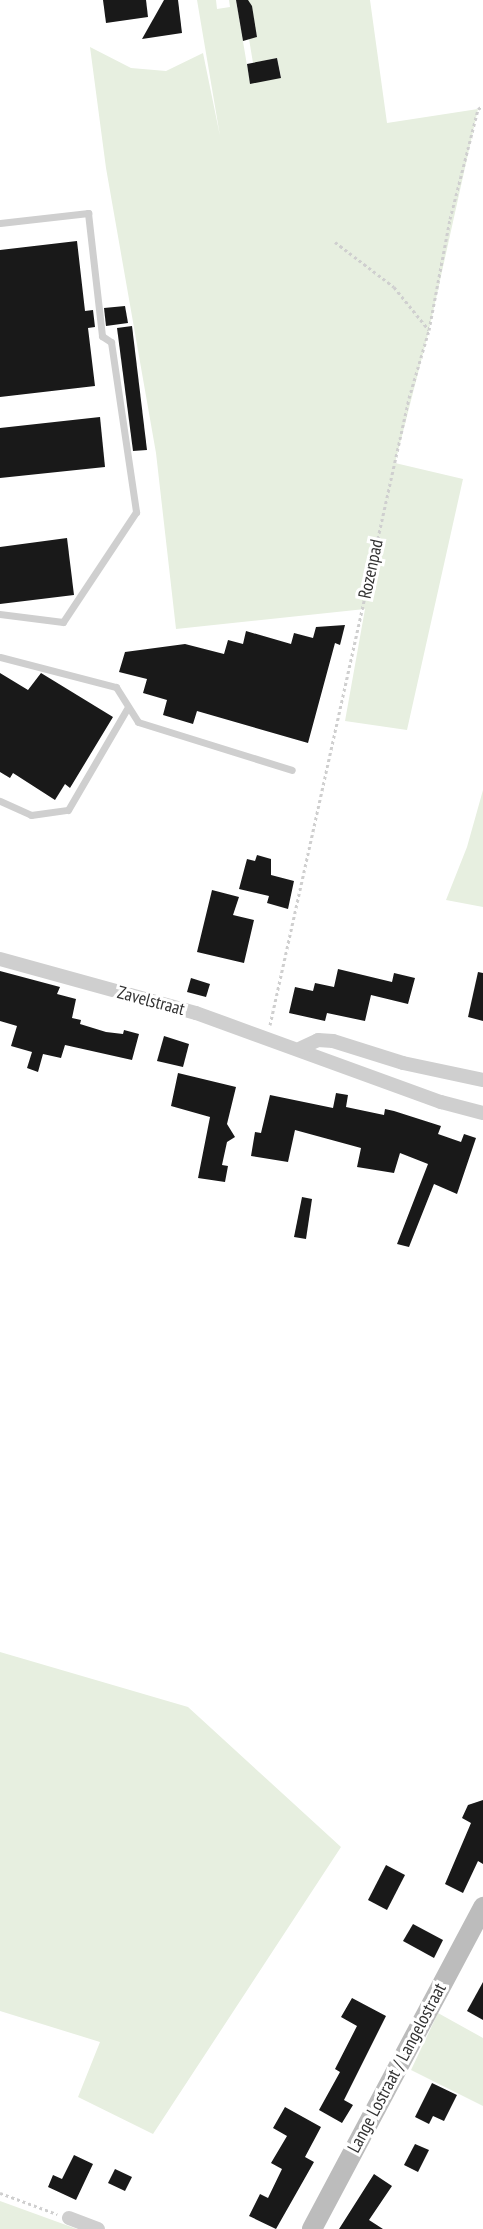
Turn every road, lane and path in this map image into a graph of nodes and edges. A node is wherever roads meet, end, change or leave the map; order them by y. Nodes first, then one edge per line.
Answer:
1 (483, 106) edge
2 (0, 223) edge
3 (335, 242) dead end
4 (429, 330) junction
5 (0, 614) edge
6 (0, 657) edge
7 (128, 707) junction
8 (292, 770) dead end
9 (0, 801) edge
10 (0, 959) edge
11 (267, 1036) junction
12 (301, 1048) junction
13 (483, 1080) edge
14 (483, 1113) edge
15 (483, 1907) edge
16 (0, 2193) edge
17 (69, 2218) joint
18 (98, 2229) edge
19 (312, 2229) edge

1 - 4 path, Rozenpad
2 - 5 lane
3 - 4 path
4 - 11 path, Rozenpad
6 - 7 lane
7 - 8 lane
7 - 9 lane
10 - 11 street, Zavelstraat
11 - 12 street, Zavelstraat
12 - 13 street
12 - 14 street, Zavelstraat
15 - 19 street, Lange Lostraat / Langelostraat
16 - 17 path
17 - 18 street

